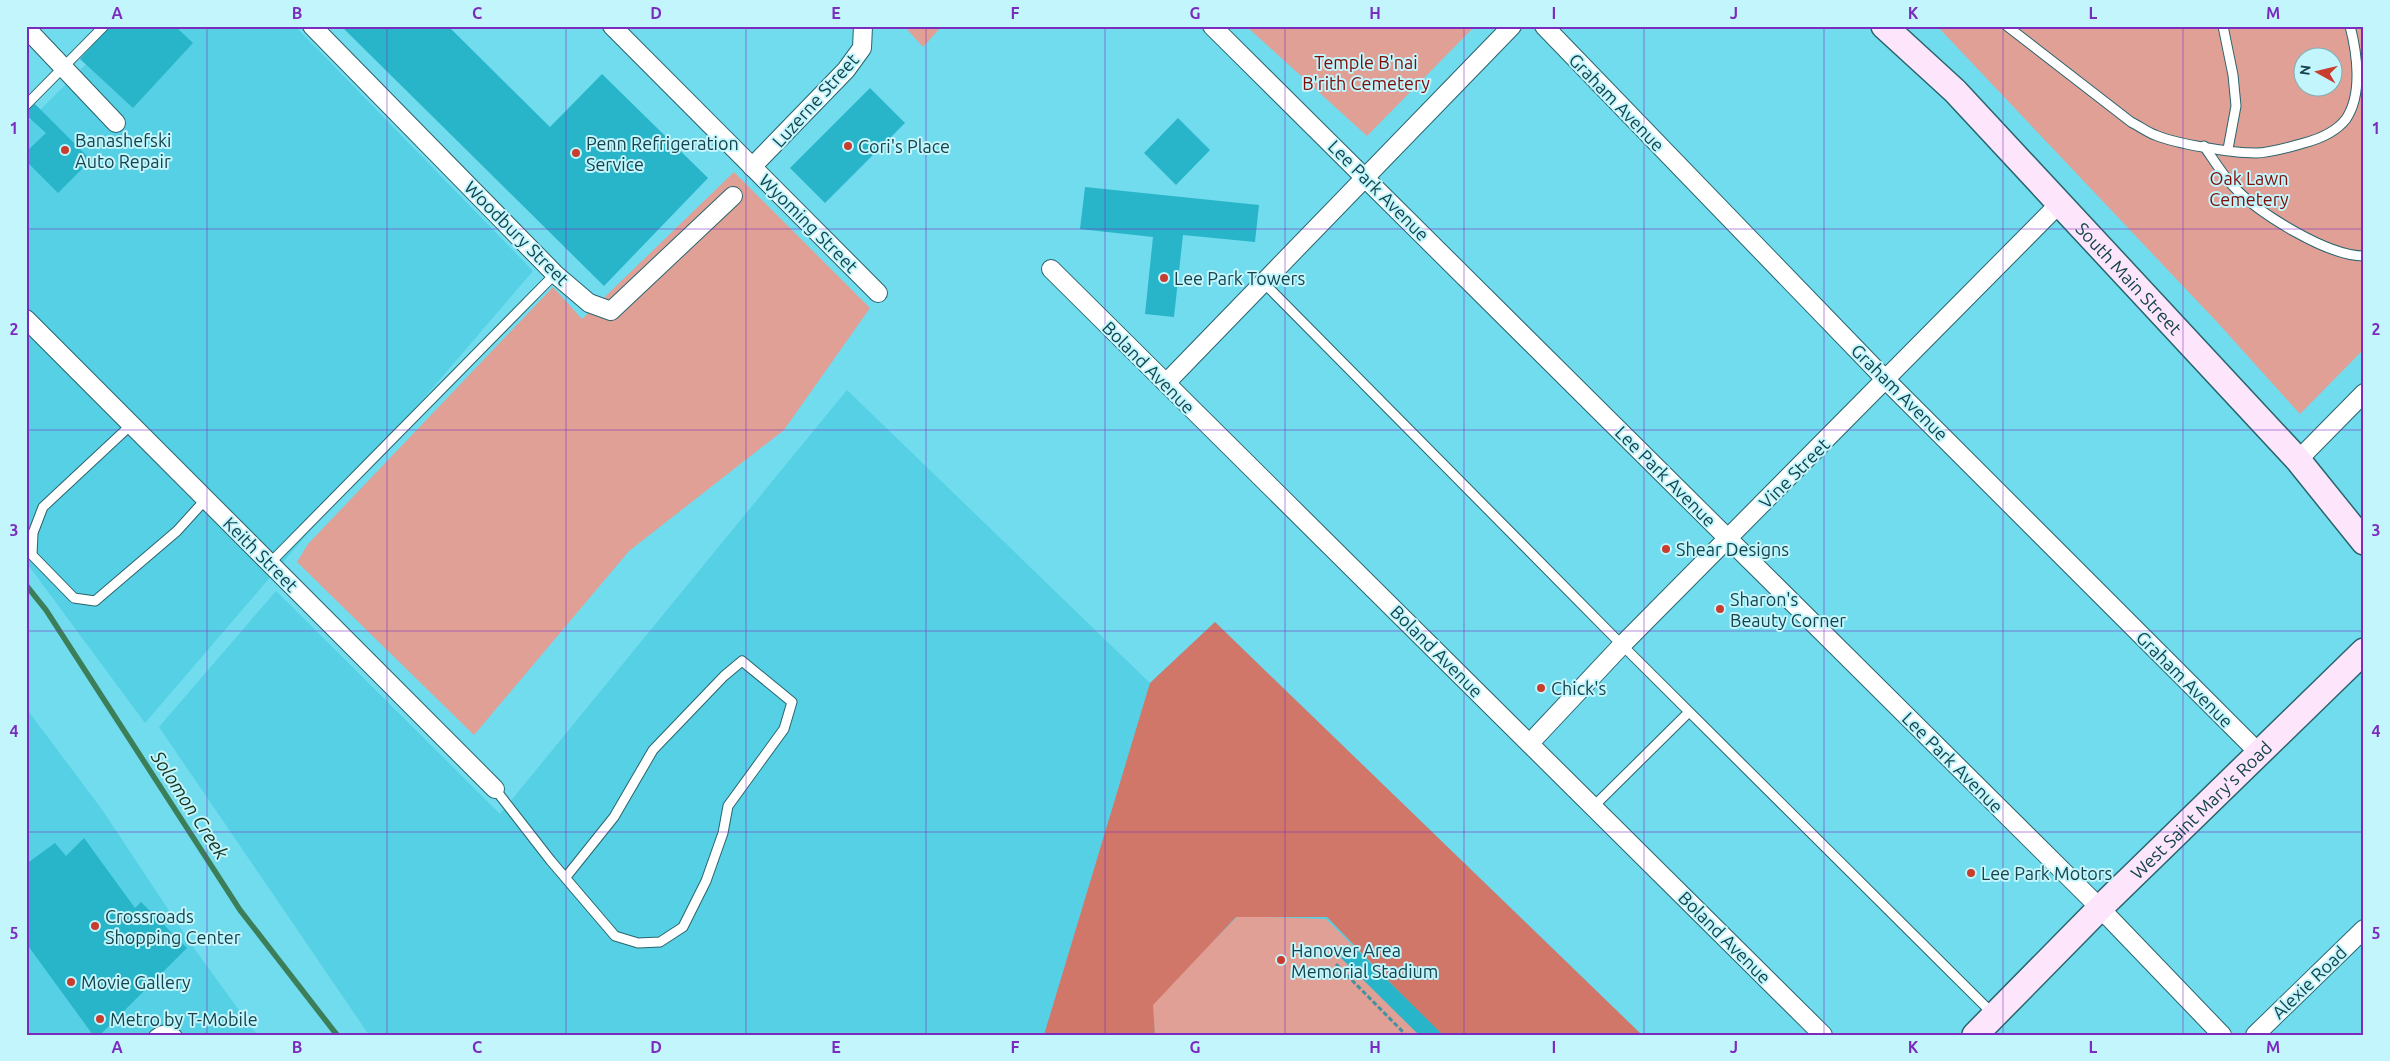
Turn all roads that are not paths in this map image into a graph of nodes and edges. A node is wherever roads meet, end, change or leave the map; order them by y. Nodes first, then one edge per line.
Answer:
1 (104, 26) edge
2 (312, 26) edge
3 (612, 26) edge
4 (863, 26) edge
5 (1212, 26) edge
6 (1512, 26) edge
7 (1544, 26) edge
8 (1884, 26) edge
9 (2007, 26) edge
10 (2222, 26) edge
11 (2350, 26) edge
12 (26, 28) edge
13 (64, 67) junction
14 (26, 105) edge
15 (116, 123) dead end
16 (2204, 146) junction
17 (2228, 149) junction
18 (752, 167) junction
19 (1365, 176) junction
20 (733, 196) dead end
21 (2059, 204) junction
22 (2364, 256) edge
23 (1051, 269) dead end
24 (555, 274) junction
25 (1263, 282) junction
26 (878, 293) dead end
27 (26, 319) edge
28 (1886, 380) junction
29 (1166, 383) junction
30 (2364, 393) edge
31 (132, 424) junction
32 (2298, 460) junction
33 (206, 499) junction
34 (1730, 539) junction
35 (2364, 542) edge
36 (270, 563) junction
37 (1622, 646) junction
38 (2364, 651) edge
39 (1689, 712) junction
40 (1530, 743) junction
41 (2260, 754) junction
42 (495, 789) joint
43 (1594, 806) junction
44 (566, 878) junction
45 (2100, 908) junction
46 (2364, 929) edge
47 (1994, 1015) junction
48 (154, 1035) edge
49 (177, 1035) edge
50 (1823, 1035) edge
51 (1975, 1035) edge
52 (2222, 1035) edge
53 (2255, 1035) edge

1 - 13 lane
2 - 24 street, Woodbury Street
3 - 18 street, Wyoming Street
4 - 18 street, Luzerne Street
5 - 19 street, Lee Park Avenue
6 - 19 street
7 - 28 street, Graham Avenue
8 - 21 main road, South Main Street
9 - 16 lane
10 - 17 lane
11 - 17 lane
12 - 13 street
13 - 14 lane
13 - 15 street
16 - 17 lane
16 - 22 lane
18 - 26 street, Wyoming Street
19 - 25 street
19 - 34 street, Lee Park Avenue
20 - 24 street, Woodbury Street
21 - 28 street, Vine Street
21 - 32 main road, South Main Street
23 - 29 street, Boland Avenue
24 - 36 lane
25 - 29 street
25 - 37 lane
27 - 31 street, Keith Street
28 - 34 street, Vine Street
28 - 41 street, Graham Avenue
29 - 40 street, Boland Avenue
30 - 32 street
31 - 33 street, Keith Street
31 - 33 lane
32 - 35 main road, South Main Street
33 - 36 street, Keith Street
34 - 37 street, Vine Street
34 - 45 street, Lee Park Avenue
36 - 42 street, Keith Street
37 - 39 lane
37 - 40 street, Vine Street
38 - 41 main road, West Saint Mary's Road
39 - 43 lane
39 - 47 lane
40 - 43 street, Boland Avenue
41 - 45 main road, West Saint Mary's Road
42 - 44 lane
43 - 50 street, Boland Avenue
44 - 44 lane
45 - 47 main road, West Saint Mary's Road
45 - 52 street, Lee Park Avenue
46 - 53 street, Alexie Road
47 - 51 main road, West Saint Mary's Road
48 - 49 lane

